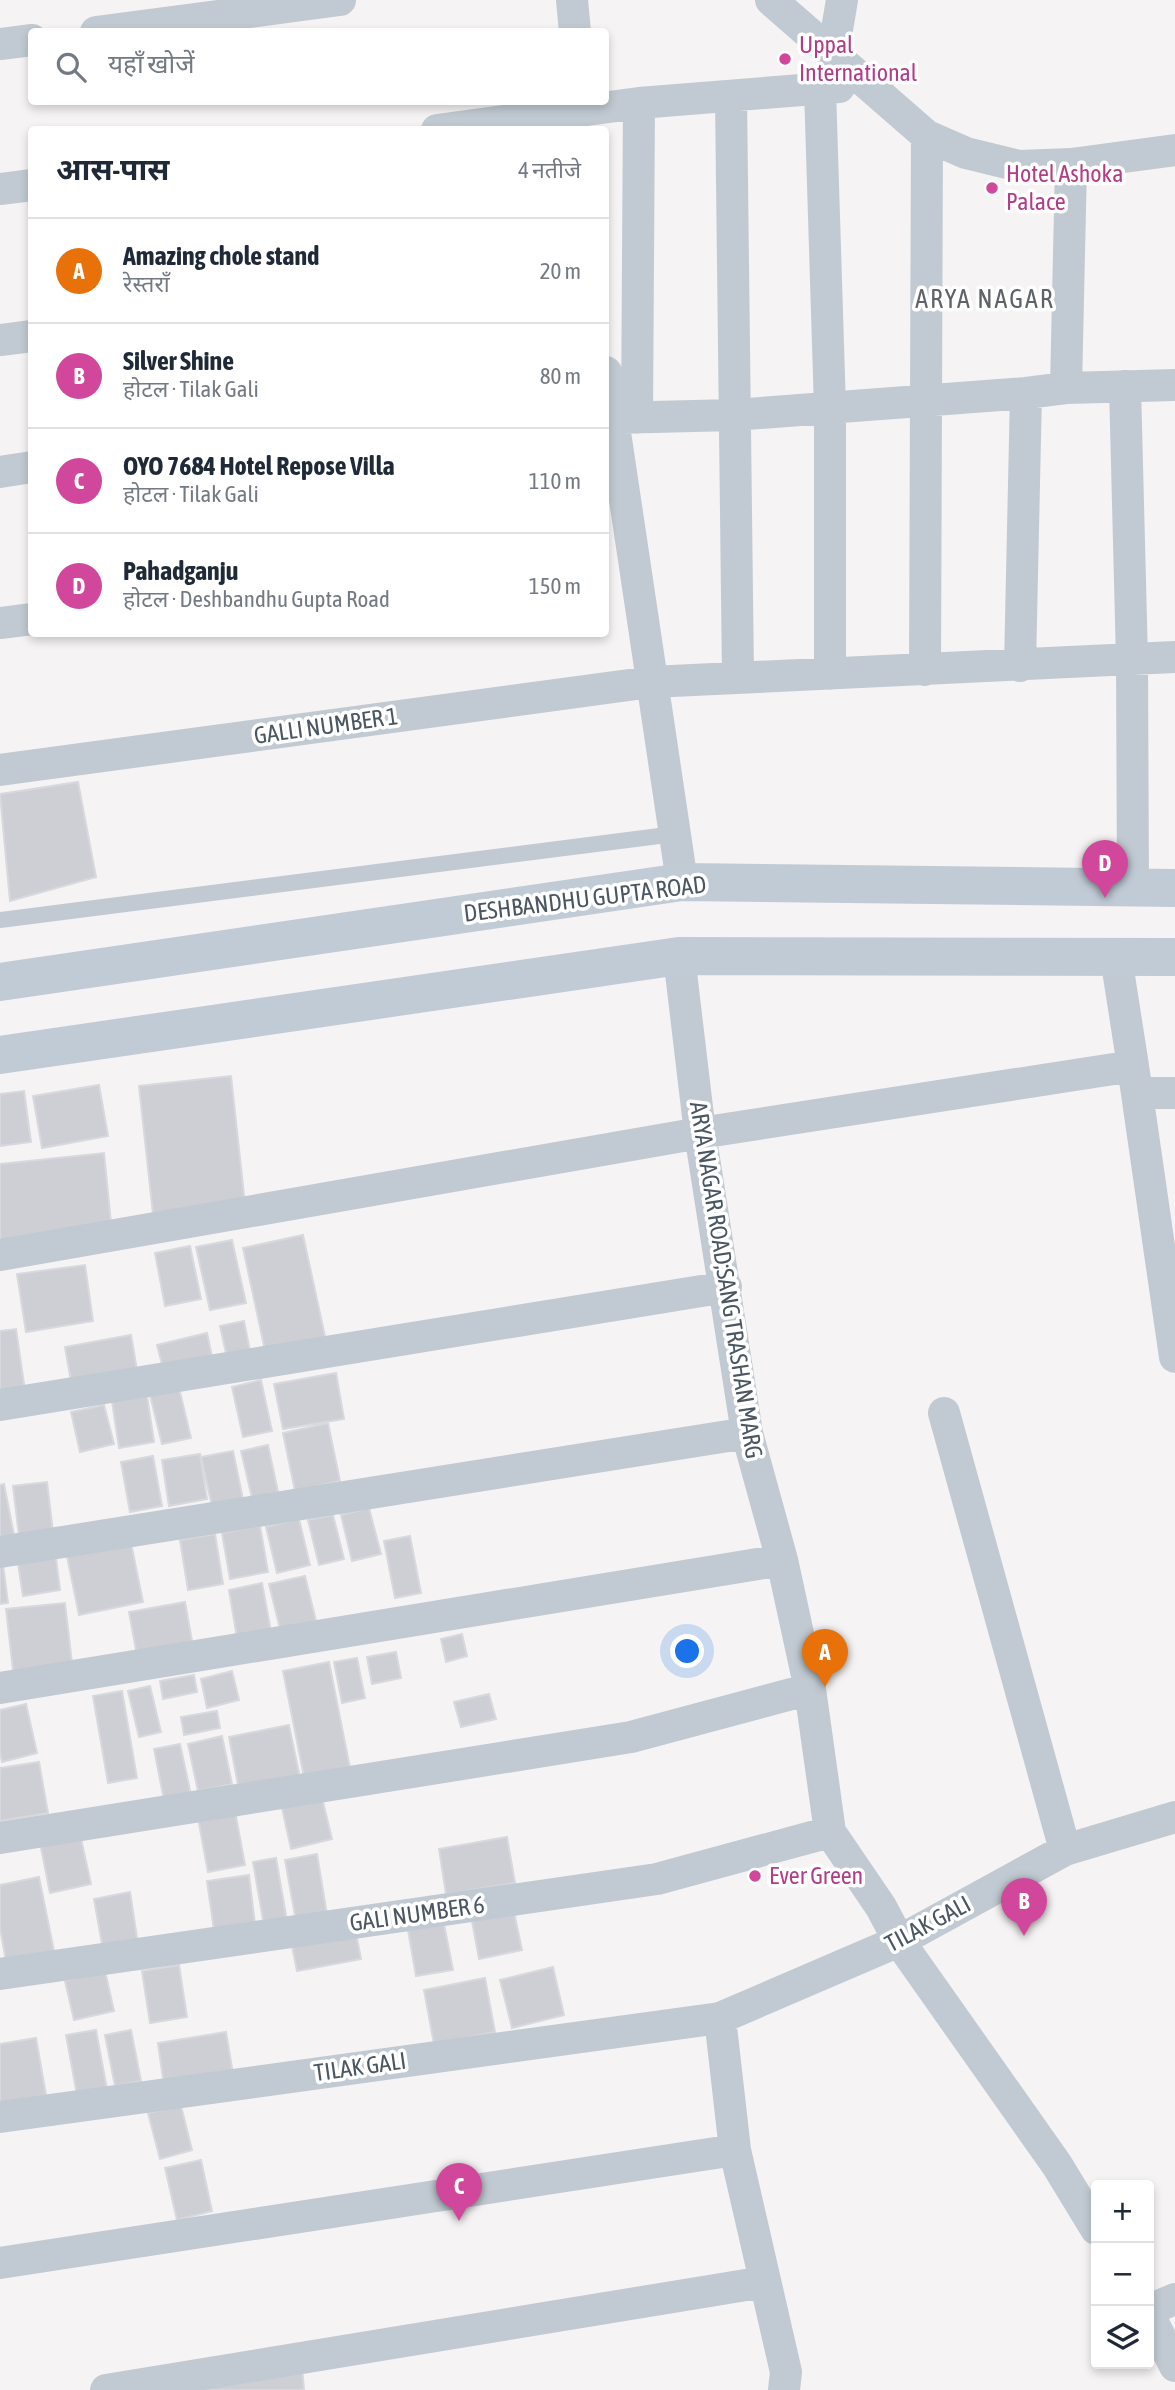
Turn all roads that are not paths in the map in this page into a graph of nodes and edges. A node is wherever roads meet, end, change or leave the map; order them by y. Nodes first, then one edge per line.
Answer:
1 (340, 0) edge
2 (572, 0) edge
3 (771, 0) edge
4 (842, 0) edge
5 (126, 28) edge
6 (575, 28) edge
7 (28, 40) edge
8 (0, 44) edge
9 (832, 53) junction
10 (870, 85) junction
11 (820, 89) junction
12 (731, 97) junction
13 (639, 103) junction
14 (583, 114) edge
15 (474, 126) edge
16 (927, 136) junction
17 (1175, 150) edge
18 (1071, 164) junction
19 (28, 186) edge
20 (0, 190) edge
21 (28, 336) edge
22 (0, 340) edge
23 (1175, 385) edge
24 (1125, 386) junction
25 (609, 387) edge
26 (1066, 388) junction
27 (1026, 393) junction
28 (926, 401) junction
29 (830, 408) junction
30 (734, 415) junction
31 (624, 418) junction
32 (28, 468) edge
33 (0, 472) edge
34 (618, 543) edge
35 (28, 620) edge
36 (0, 623) edge
37 (1175, 657) edge
38 (1132, 660) junction
39 (1020, 666) junction
40 (925, 670) junction
41 (830, 674) junction
42 (738, 678) junction
43 (651, 682) junction
44 (0, 770) edge
45 (675, 834) junction
46 (682, 882) junction
47 (1133, 888) junction
48 (1175, 888) edge
49 (0, 919) edge
50 (679, 956) junction
51 (1116, 957) junction
52 (1175, 957) edge
53 (0, 982) edge
54 (0, 1055) edge
55 (1135, 1080) junction
56 (1175, 1093) edge
57 (700, 1133) junction
58 (0, 1255) edge
59 (726, 1287) junction
60 (1175, 1357) edge
61 (0, 1405) edge
62 (944, 1413) dead end
63 (747, 1433) junction
64 (0, 1552) edge
65 (782, 1560) junction
66 (0, 1688) edge
67 (810, 1689) junction
68 (1175, 1817) edge
69 (830, 1832) junction
70 (0, 1838) edge
71 (1065, 1850) junction
72 (899, 1941) junction
73 (0, 1974) edge
74 (720, 2018) junction
75 (0, 2117) edge
76 (735, 2150) junction
77 (1091, 2221) edge
78 (0, 2263) edge
79 (764, 2281) junction
80 (1175, 2300) edge
81 (1154, 2310) edge
82 (1154, 2322) edge
83 (1175, 2366) edge
84 (106, 2390) edge
85 (785, 2390) edge

1 - 5 street
2 - 6 street
3 - 9 street
4 - 9 street
7 - 8 street
9 - 10 street
10 - 11 street
10 - 16 street
11 - 12 street
11 - 29 street
12 - 13 street
12 - 30 street
13 - 14 street
13 - 31 street
14 - 15 street
16 - 18 street
16 - 28 street
17 - 18 street
18 - 26 street
19 - 20 street
21 - 22 street
23 - 24 street
24 - 26 street
24 - 38 street
25 - 31 street
26 - 27 street
27 - 28 street
27 - 39 street
28 - 29 street
28 - 40 street
29 - 30 street
29 - 41 street
30 - 31 street
30 - 42 street
31 - 34 street
32 - 33 street
34 - 43 street
35 - 36 street
37 - 38 street, GALLI NUMBER 1
38 - 39 street, GALLI NUMBER 1
38 - 47 street
39 - 40 street, GALLI NUMBER 1
40 - 41 street, GALLI NUMBER 1
41 - 42 street, GALLI NUMBER 1
42 - 43 street, GALLI NUMBER 1
43 - 44 street, GALLI NUMBER 1
43 - 45 street
45 - 46 street
45 - 49 lane
46 - 47 main road, DESHBANDHU GUPTA ROAD
46 - 53 main road, DESHBANDHU GUPTA ROAD
47 - 48 main road, DESHBANDHU GUPTA ROAD
50 - 51 main road
50 - 54 main road
50 - 57 street, ARYA NAGAR ROAD;SANG TRASHAN MARG
51 - 52 main road
51 - 55 street
55 - 56 street
55 - 57 street
55 - 60 street
57 - 58 street
57 - 59 street, ARYA NAGAR ROAD;SANG TRASHAN MARG
59 - 61 street
59 - 63 street, ARYA NAGAR ROAD;SANG TRASHAN MARG
62 - 71 street
63 - 64 street
63 - 65 street, ARYA NAGAR ROAD;SANG TRASHAN MARG
65 - 66 street
65 - 67 street, ARYA NAGAR ROAD;SANG TRASHAN MARG
67 - 69 street, ARYA NAGAR ROAD;SANG TRASHAN MARG
67 - 70 street
68 - 71 street, TILAK GALI
69 - 72 street, ARYA NAGAR ROAD;SANG TRASHAN MARG
69 - 73 street, GALI NUMBER 6
71 - 72 street, TILAK GALI
72 - 74 street, TILAK GALI
72 - 77 street, ARYA NAGAR ROAD;SANG TRASHAN MARG
74 - 75 street, TILAK GALI
74 - 76 street
76 - 78 street
76 - 79 street
79 - 84 street
79 - 85 street
80 - 81 street
82 - 83 street

